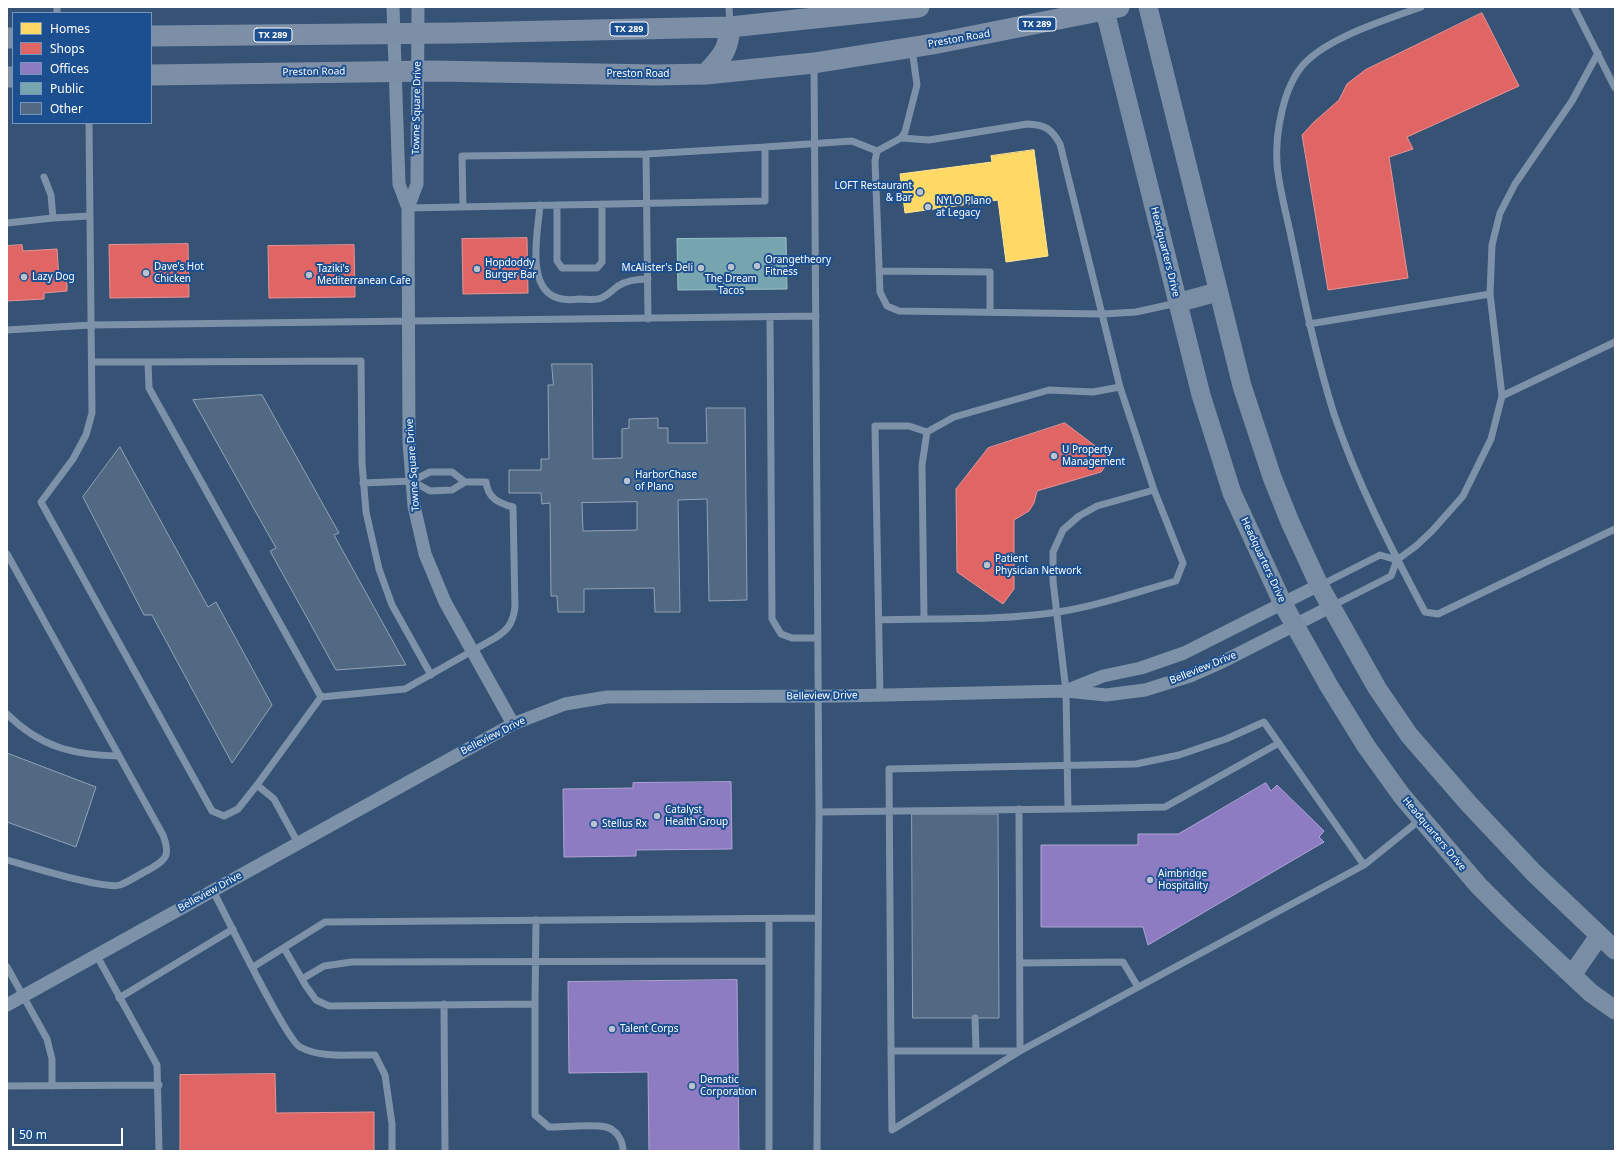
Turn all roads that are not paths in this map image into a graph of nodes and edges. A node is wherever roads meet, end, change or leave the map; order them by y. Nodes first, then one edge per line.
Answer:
1 (393, 7) edge
2 (418, 7) edge
3 (919, 7) edge
4 (1148, 7) edge
5 (1421, 7) edge
6 (1574, 7) edge
7 (1109, 8) edge
8 (729, 17) edge
9 (394, 34) junction
10 (418, 34) junction
11 (152, 36) edge
12 (911, 47) junction
13 (1598, 53) junction
14 (814, 63) junction
15 (395, 71) junction
16 (418, 71) junction
17 (706, 74) junction
18 (152, 75) edge
19 (1615, 88) edge
20 (89, 124) edge
21 (901, 138) junction
22 (816, 144) junction
23 (765, 147) junction
24 (877, 151) junction
25 (646, 154) junction
26 (44, 177) dead end
27 (602, 204) junction
28 (647, 204) junction
29 (540, 205) junction
30 (557, 205) junction
31 (463, 207) junction
32 (408, 208) junction
33 (90, 216) junction
34 (53, 218) junction
35 (7, 223) edge
36 (879, 271) junction
37 (648, 278) junction
38 (1217, 292) junction
39 (1490, 294) junction
40 (1177, 303) junction
41 (990, 311) junction
42 (1103, 314) junction
43 (816, 316) junction
44 (770, 317) junction
45 (648, 319) junction
46 (408, 322) junction
47 (1309, 324) junction
48 (92, 325) junction
49 (7, 330) edge
50 (1615, 342) edge
51 (92, 362) junction
52 (148, 362) junction
53 (1120, 387) junction
54 (1502, 396) junction
55 (927, 432) junction
56 (412, 481) junction
57 (465, 482) junction
58 (363, 483) junction
59 (1154, 490) junction
60 (1615, 529) edge
61 (7, 554) edge
62 (1397, 560) junction
63 (1319, 586) junction
64 (1284, 604) junction
65 (1330, 607) junction
66 (1058, 612) junction
67 (924, 618) junction
68 (879, 620) junction
69 (1295, 626) junction
70 (818, 638) junction
71 (473, 650) junction
72 (431, 675) junction
73 (1066, 691) junction
74 (880, 695) junction
75 (818, 696) junction
76 (321, 698) junction
77 (7, 714) edge
78 (513, 724) junction
79 (1279, 743) junction
80 (119, 756) junction
81 (1068, 766) junction
82 (257, 786) junction
83 (1019, 809) junction
84 (1068, 809) junction
85 (889, 811) junction
86 (818, 812) junction
87 (1422, 819) junction
88 (298, 843) junction
89 (7, 860) edge
90 (1364, 866) junction
91 (213, 891) junction
92 (818, 918) junction
93 (769, 919) junction
94 (536, 920) junction
95 (233, 929) junction
96 (1599, 936) junction
97 (284, 948) junction
98 (1615, 950) edge
99 (97, 956) junction
100 (535, 960) junction
101 (769, 961) junction
102 (1020, 963) junction
103 (7, 967) edge
104 (253, 967) junction
105 (1572, 975) junction
106 (302, 979) junction
107 (1138, 987) junction
108 (22, 996) junction
109 (119, 998) junction
110 (444, 1004) junction
111 (534, 1004) junction
112 (7, 1005) edge
113 (1615, 1010) edge
114 (975, 1018) dead end
115 (976, 1050) junction
116 (891, 1051) junction
117 (1020, 1051) junction
118 (159, 1085) junction
119 (7, 1086) edge
120 (52, 1086) junction
121 (159, 1151) edge
122 (392, 1151) edge
123 (445, 1151) edge
124 (623, 1151) edge
125 (769, 1151) edge
126 (817, 1151) edge

1 - 9 street, Towne Square Drive
2 - 10 street, Towne Square Drive
3 - 8 main road, TX 289
4 - 38 main road
5 - 47 lane
6 - 13 lane
7 - 12 main road, Preston Road / TX 289
7 - 40 main road, Headquarters Drive
8 - 10 main road, TX 289
8 - 17 main road
9 - 10 main road, TX 289
9 - 11 main road, TX 289
9 - 15 street, Towne Square Drive
10 - 16 street, Towne Square Drive
12 - 14 main road, Preston Road / TX 289
12 - 21 lane
13 - 19 lane
13 - 39 lane
14 - 17 main road, Preston Road / TX 289
14 - 22 lane
15 - 16 main road, Preston Road / TX 289
15 - 18 main road, Preston Road / TX 289
15 - 32 street, Towne Square Drive
16 - 17 main road, Preston Road / TX 289
16 - 32 street, Towne Square Drive
20 - 33 lane
21 - 24 lane
21 - 42 lane
22 - 23 lane
22 - 24 lane
22 - 43 lane
23 - 25 lane
23 - 28 lane
24 - 36 lane
25 - 28 lane
25 - 31 lane
26 - 34 lane
27 - 28 lane
27 - 30 lane
27 - 30 lane
28 - 37 lane
29 - 30 lane
29 - 31 lane
29 - 37 lane
31 - 32 lane
32 - 46 street, Towne Square Drive
33 - 34 lane
33 - 48 lane
34 - 35 lane
36 - 41 lane
36 - 41 lane
37 - 45 lane
38 - 40 main road
38 - 63 main road
39 - 47 lane
39 - 54 lane
40 - 42 lane
40 - 64 main road, Headquarters Drive
41 - 42 lane
42 - 53 lane
43 - 44 lane
43 - 70 lane
44 - 45 lane
44 - 70 lane
45 - 46 lane
46 - 48 lane
46 - 56 street, Towne Square Drive
47 - 62 lane
48 - 49 lane
48 - 51 lane
50 - 54 lane
51 - 52 lane
51 - 82 lane
52 - 58 lane
52 - 76 lane
53 - 55 lane
53 - 59 lane
54 - 62 lane
55 - 67 lane
55 - 68 lane
56 - 57 lane
56 - 57 lane
56 - 58 lane
56 - 71 street, Towne Square Drive
57 - 71 lane
58 - 72 lane
59 - 66 lane
59 - 66 lane
60 - 62 lane
61 - 80 lane
62 - 63 lane
62 - 65 lane
63 - 64 street, Belleview Drive
63 - 65 main road
64 - 69 main road, Headquarters Drive
64 - 73 street, Belleview Drive
65 - 69 street, Belleview Drive
65 - 96 main road
66 - 67 lane
66 - 73 lane
67 - 68 lane
68 - 74 lane
69 - 73 street, Belleview Drive
69 - 87 main road, Headquarters Drive
70 - 75 lane
71 - 72 lane
71 - 78 street, Towne Square Drive
72 - 76 lane
73 - 74 street, Belleview Drive
73 - 81 lane
74 - 75 street, Belleview Drive
75 - 78 street, Belleview Drive
75 - 86 lane
76 - 82 lane
77 - 80 lane
78 - 88 street, Belleview Drive
79 - 81 lane
79 - 84 lane
79 - 90 lane
80 - 89 lane
81 - 84 lane
81 - 85 lane
82 - 88 lane
83 - 84 lane
83 - 85 lane
83 - 102 lane
85 - 86 lane
85 - 116 lane
86 - 92 lane
87 - 90 lane
87 - 105 main road, Headquarters Drive
88 - 91 street, Belleview Drive
90 - 107 lane
91 - 95 lane
91 - 99 street, Belleview Drive
92 - 93 lane
92 - 126 lane
93 - 94 lane
93 - 101 lane
94 - 97 lane
94 - 100 lane
95 - 104 lane
95 - 109 lane
96 - 98 main road
96 - 105 main road
97 - 104 lane
97 - 106 lane
99 - 108 street, Belleview Drive
99 - 109 lane
100 - 101 lane
100 - 106 lane
100 - 111 lane
101 - 125 lane
102 - 107 lane
102 - 117 lane
103 - 108 lane
104 - 122 lane
105 - 113 main road, Headquarters Drive
106 - 110 lane
107 - 117 lane
108 - 112 street, Belleview Drive
108 - 120 lane
109 - 118 lane
110 - 111 lane
110 - 123 lane
111 - 124 lane
114 - 115 lane
115 - 116 lane
115 - 117 lane
116 - 117 lane
118 - 120 lane
118 - 121 lane
119 - 120 lane

